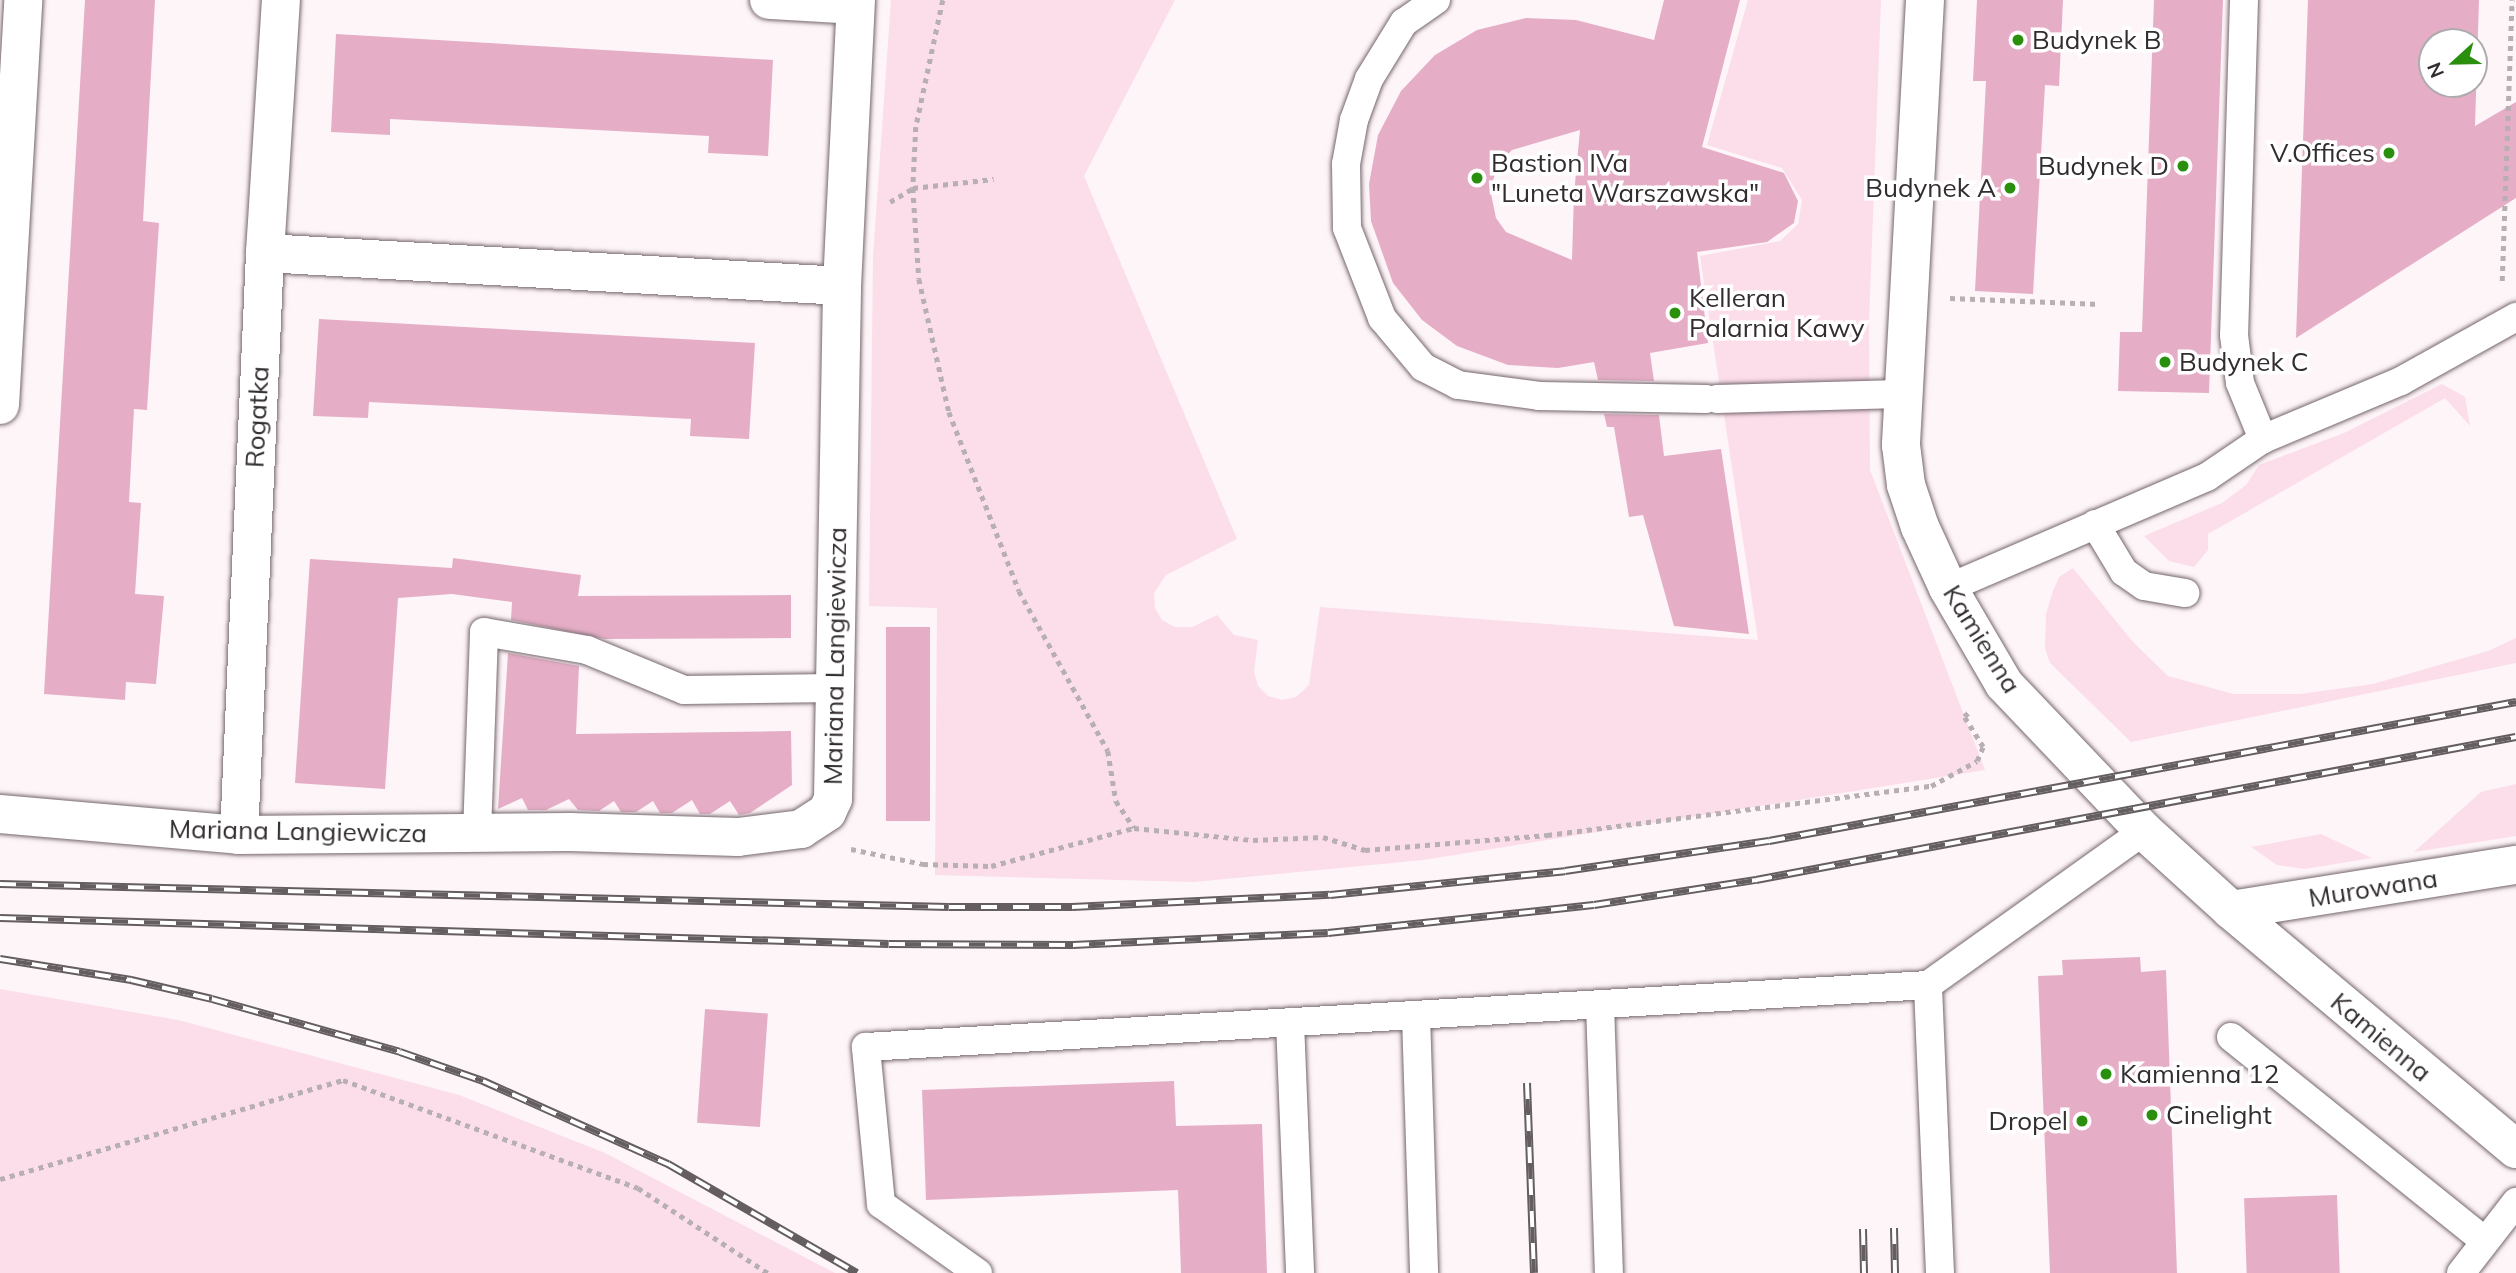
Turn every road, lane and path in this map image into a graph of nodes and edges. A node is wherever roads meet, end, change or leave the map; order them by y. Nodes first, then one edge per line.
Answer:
1 (23, 0) edge
2 (281, 0) edge
3 (769, 0) edge
4 (943, 0) edge
5 (1436, 0) edge
6 (1925, 0) edge
7 (2244, 0) edge
8 (2512, 0) edge
9 (856, 2) edge
10 (993, 179) dead end
11 (913, 188) junction
12 (883, 205) dead end
13 (265, 253) junction
14 (2502, 281) dead end
15 (842, 286) junction
16 (1944, 298) dead end
17 (2100, 304) dead end
18 (2516, 317) edge
19 (1900, 394) junction
20 (0, 405) edge
21 (2263, 439) junction
22 (2095, 524) junction
23 (1948, 588) junction
24 (2185, 593) dead end
25 (2004, 684) junction
26 (834, 688) junction
27 (0, 814) edge
28 (1134, 828) junction
29 (801, 829) junction
30 (2144, 831) junction
31 (477, 834) junction
32 (239, 835) junction
33 (2516, 865) edge
34 (2231, 910) junction
35 (1928, 985) junction
36 (1600, 1004) junction
37 (1416, 1015) junction
38 (1290, 1022) junction
39 (2231, 1037) dead end
40 (2516, 1150) edge
41 (0, 1179) edge
42 (2516, 1202) edge
43 (2485, 1241) junction
44 (768, 1273) edge
45 (978, 1273) edge
46 (1300, 1273) edge
47 (1424, 1273) edge
48 (1609, 1273) edge
49 (1940, 1273) edge
50 (2461, 1273) edge

1 - 20 street
2 - 13 street, Rogatka
3 - 9 street
4 - 11 path
5 - 19 lane
6 - 19 street, Kamienna
7 - 21 lane
8 - 14 path
9 - 15 street, Mariana Langiewicza
10 - 11 path
11 - 12 path
11 - 28 path
13 - 15 street
13 - 32 street, Rogatka
15 - 26 street, Mariana Langiewicza
16 - 17 path
18 - 21 lane
19 - 23 street, Kamienna
21 - 22 lane
22 - 23 lane
22 - 24 lane
23 - 25 street, Kamienna
25 - 28 path
25 - 30 street, Kamienna
26 - 29 street, Mariana Langiewicza
26 - 31 lane
27 - 32 street, Mariana Langiewicza
28 - 29 path
29 - 31 street, Mariana Langiewicza
30 - 34 street, Kamienna
30 - 35 lane
31 - 32 street, Mariana Langiewicza
33 - 34 street, Murowana
34 - 40 street, Kamienna
35 - 36 lane
35 - 49 lane
36 - 37 lane
36 - 48 lane
37 - 38 lane
37 - 47 lane
38 - 45 lane
38 - 46 lane
39 - 43 lane
41 - 44 path
42 - 43 lane
43 - 50 lane

